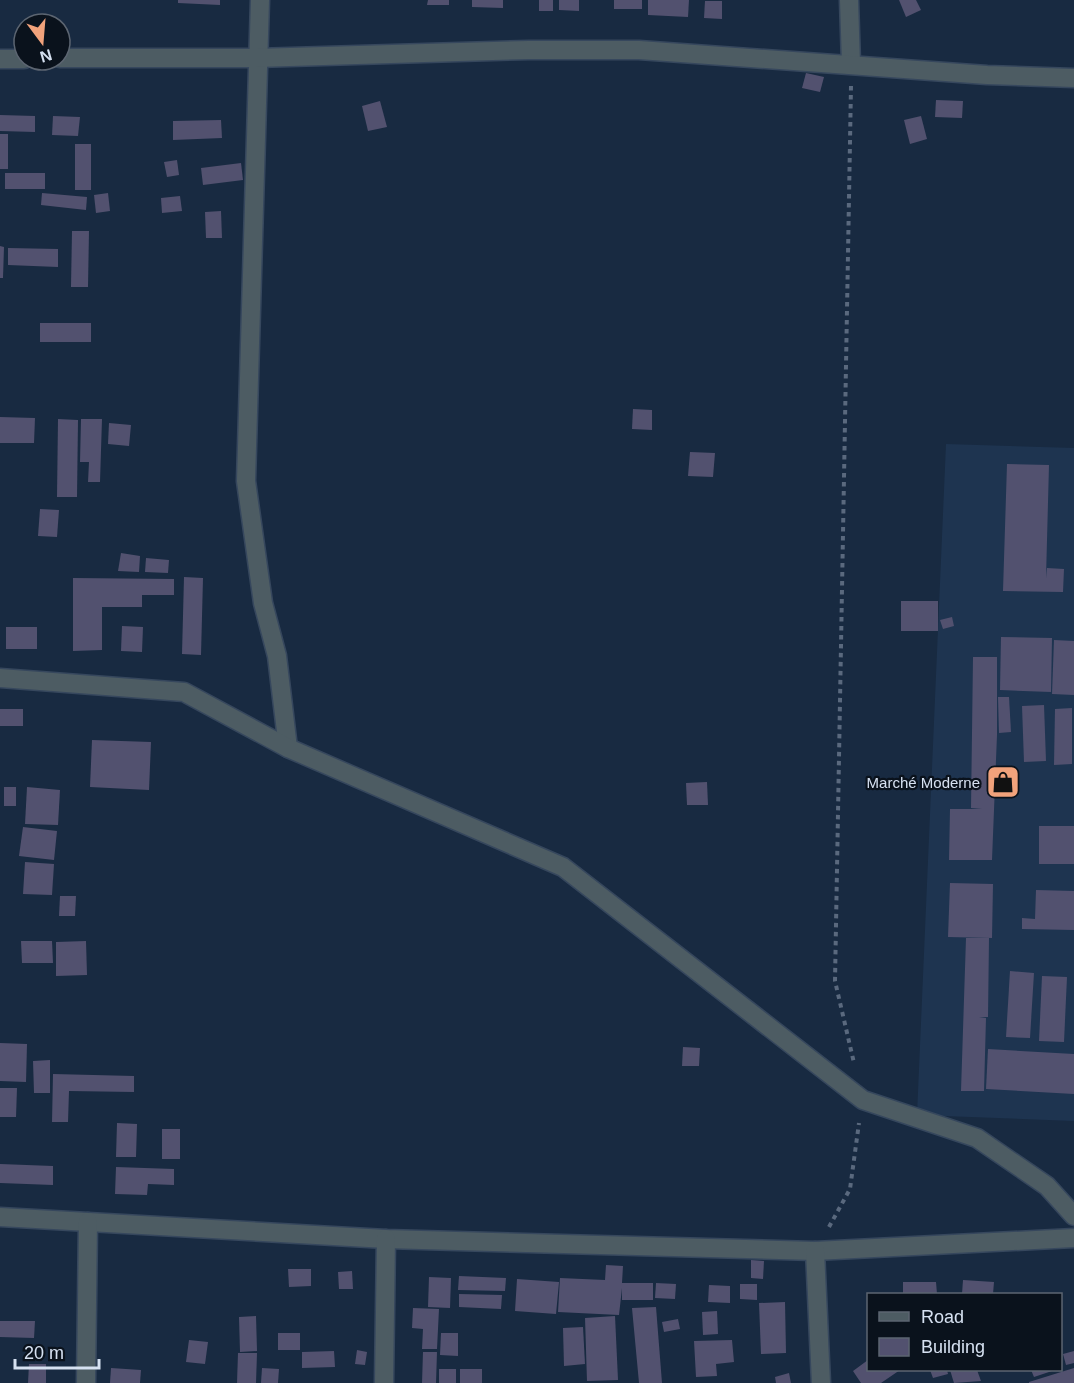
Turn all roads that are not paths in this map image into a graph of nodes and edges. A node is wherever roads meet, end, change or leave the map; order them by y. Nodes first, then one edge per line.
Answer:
1 (260, 0) edge
2 (849, 0) edge
3 (72, 58) edge
4 (256, 58) junction
5 (851, 64) junction
6 (1074, 78) edge
7 (0, 678) edge
8 (288, 748) junction
9 (1074, 1216) edge
10 (0, 1217) edge
11 (88, 1222) junction
12 (1074, 1238) edge
13 (386, 1239) junction
14 (815, 1251) junction
15 (86, 1383) edge
16 (384, 1383) edge
17 (821, 1383) edge

1 - 4 street
2 - 5 street
3 - 4 street
4 - 5 street
4 - 8 street
5 - 6 street
7 - 8 street
8 - 9 street
10 - 11 street
11 - 13 street
11 - 15 street
12 - 14 street
13 - 14 street
13 - 16 street
14 - 17 street

